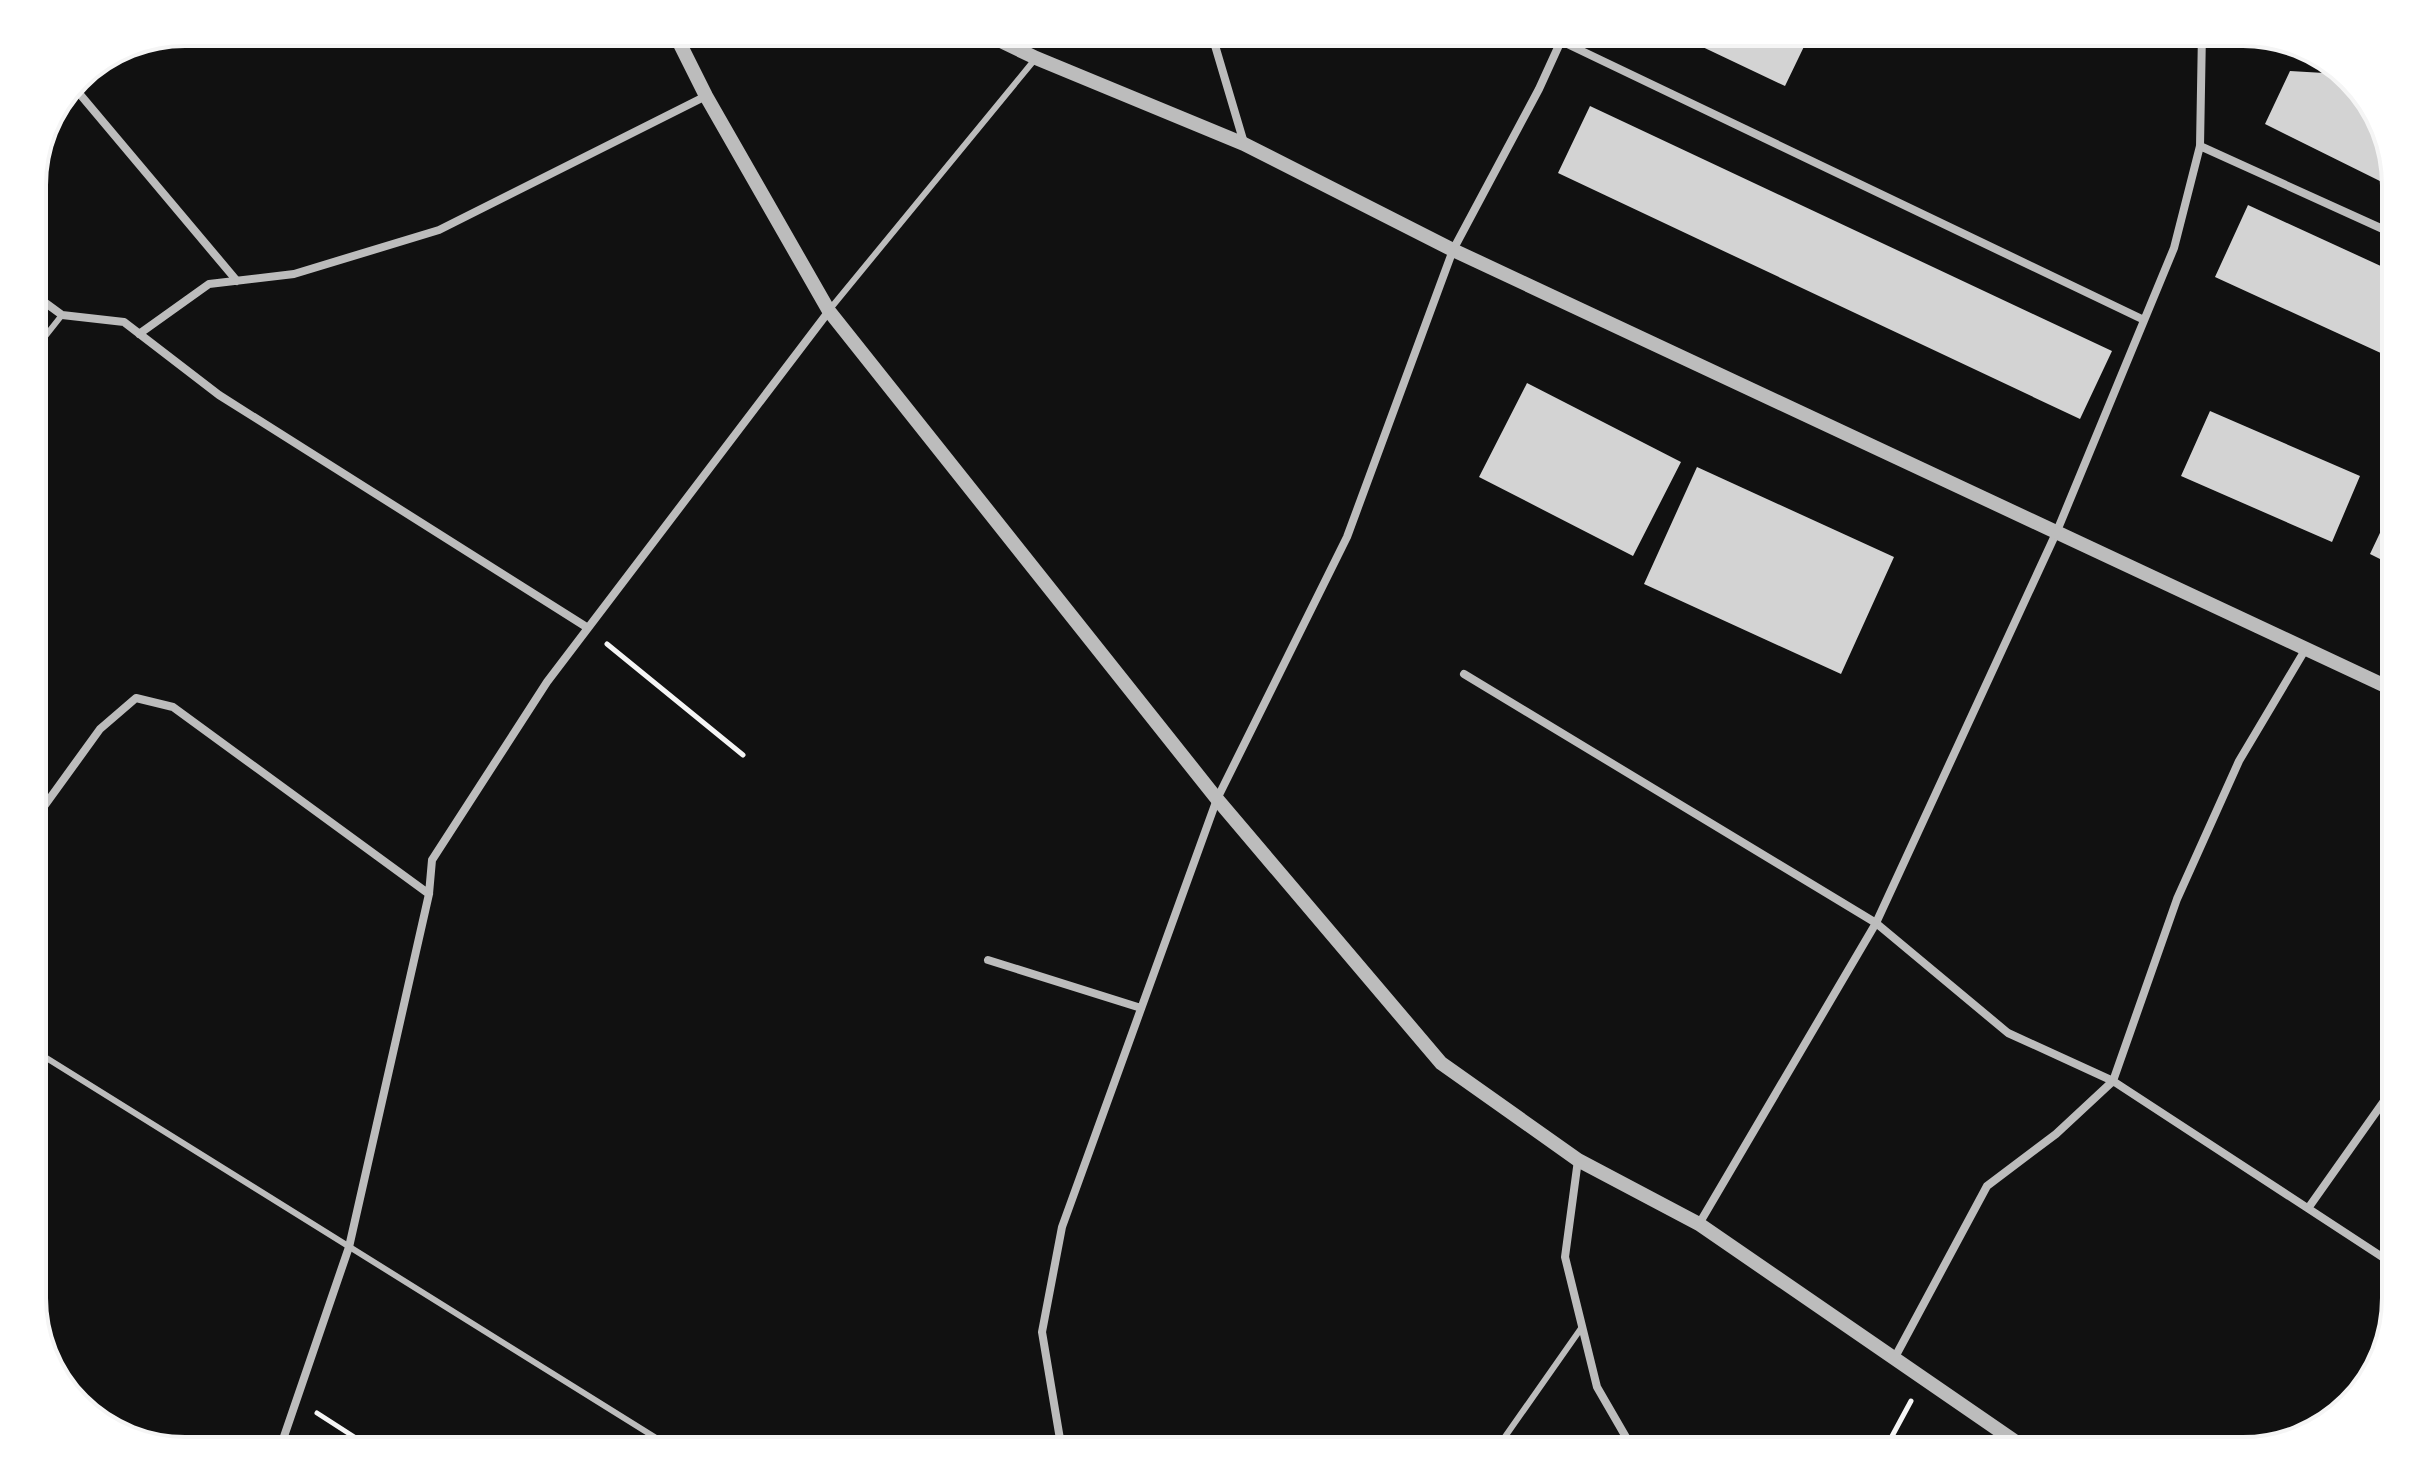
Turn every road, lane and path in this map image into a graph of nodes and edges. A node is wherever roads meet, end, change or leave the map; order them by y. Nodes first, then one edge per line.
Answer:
1 (681, 46) edge
2 (1011, 46) edge
3 (1215, 46) edge
4 (1558, 46) edge
5 (1583, 46) edge
6 (2202, 46) edge
7 (1036, 58) junction
8 (80, 95) edge
9 (706, 96) junction
10 (1244, 144) junction
11 (2200, 146) junction
12 (2382, 229) edge
13 (1453, 250) junction
14 (237, 281) junction
15 (46, 303) edge
16 (829, 311) junction
17 (62, 315) junction
18 (2144, 320) junction
19 (139, 334) junction
20 (46, 335) edge
21 (2057, 531) junction
22 (588, 628) junction
23 (2305, 650) junction
24 (1464, 674) dead end
25 (2382, 685) edge
26 (743, 755) dead end
27 (1217, 799) junction
28 (46, 804) edge
29 (429, 894) junction
30 (1876, 923) junction
31 (988, 960) dead end
32 (1141, 1008) junction
33 (46, 1058) edge
34 (2113, 1081) junction
35 (2382, 1104) edge
36 (1578, 1160) junction
37 (2309, 1207) junction
38 (1699, 1224) junction
39 (349, 1247) junction
40 (2382, 1257) edge
41 (1582, 1327) junction
42 (1894, 1359) junction
43 (1922, 1379) junction
44 (296, 1399) junction
45 (284, 1437) edge
46 (354, 1437) edge
47 (654, 1437) edge
48 (1060, 1437) edge
49 (1505, 1437) edge
50 (1626, 1437) edge
51 (1891, 1437) edge
52 (2008, 1437) edge

1 - 9 street
2 - 7 street
3 - 10 street
4 - 13 street
5 - 18 street
6 - 11 street
7 - 10 street
7 - 16 lane
8 - 14 street
9 - 14 street
9 - 16 street
10 - 13 street
11 - 12 street
11 - 18 street
13 - 21 street
13 - 27 street
14 - 19 street
15 - 17 street
16 - 22 street
16 - 27 street
17 - 19 street
17 - 20 lane
18 - 21 street
19 - 22 street
21 - 23 street
21 - 30 street
22 - 26 path
22 - 29 street
23 - 25 street
23 - 34 street
24 - 30 street
27 - 32 street
27 - 36 street
28 - 29 street
29 - 39 street
30 - 34 street
30 - 38 street
31 - 32 street
32 - 48 street
33 - 39 lane
34 - 37 street
34 - 42 street
35 - 37 street
36 - 38 street
36 - 41 street
37 - 40 street
38 - 42 street
39 - 44 street
39 - 47 lane
41 - 49 lane
41 - 50 street
42 - 43 street
43 - 51 path
43 - 52 street
44 - 45 street
44 - 46 path

